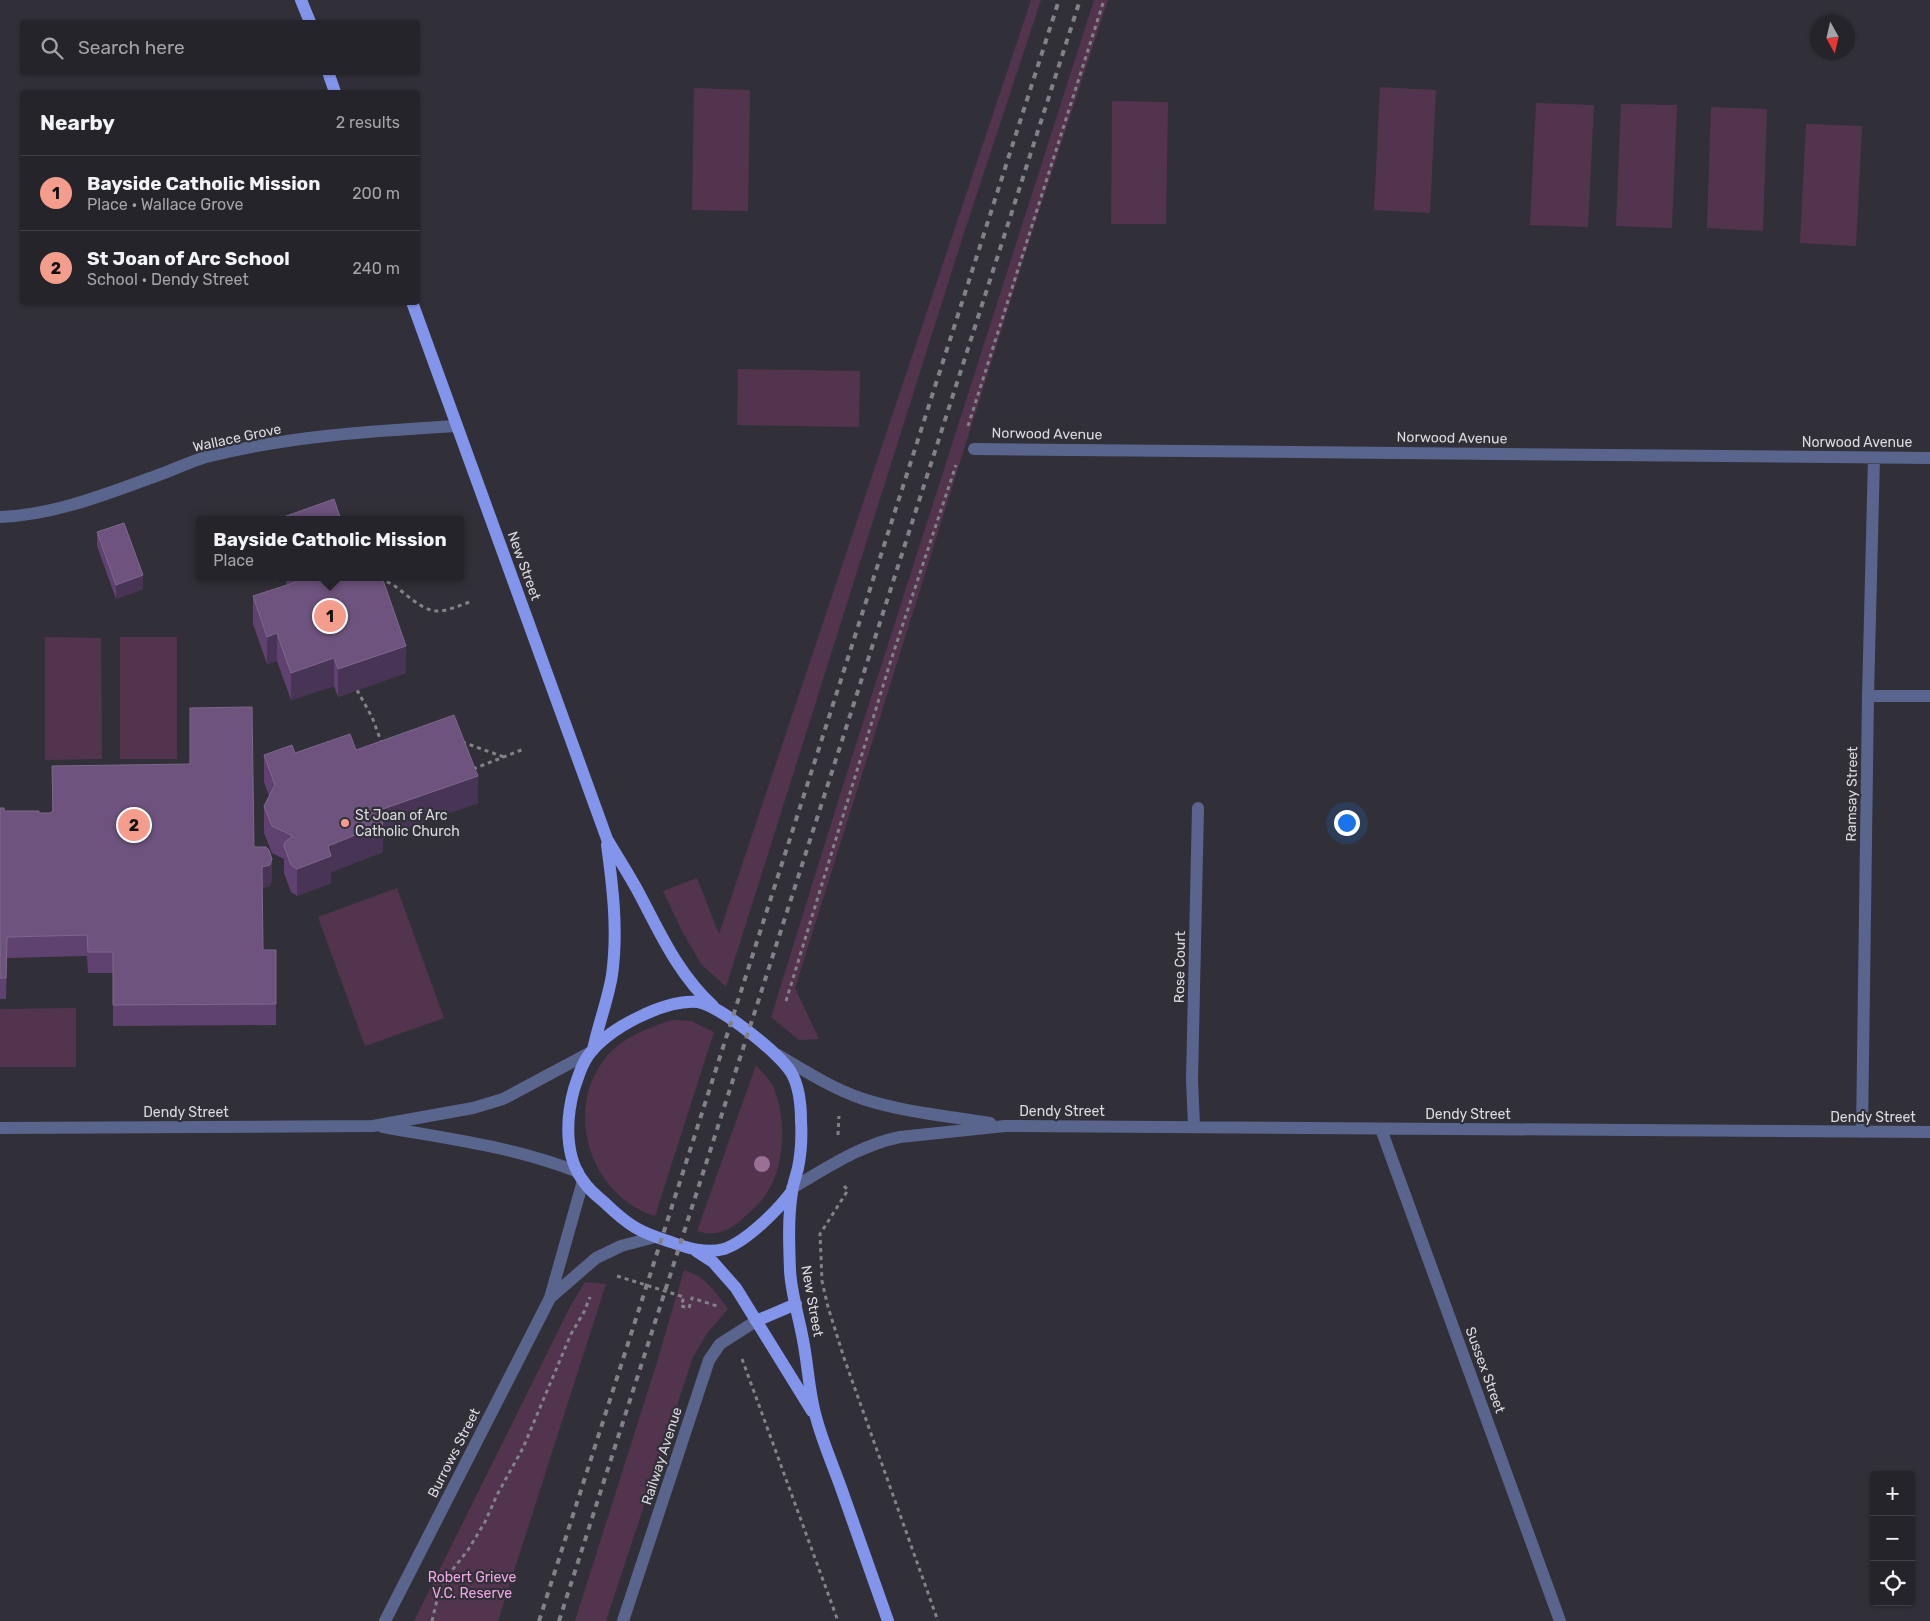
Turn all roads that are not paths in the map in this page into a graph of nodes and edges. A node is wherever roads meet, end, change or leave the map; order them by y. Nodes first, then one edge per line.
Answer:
1 (301, 0) edge
2 (309, 20) edge
3 (329, 75) edge
4 (334, 90) edge
5 (413, 305) edge
6 (457, 426) junction
7 (974, 449) dead end
8 (1874, 458) junction
9 (1930, 458) edge
10 (0, 517) edge
11 (1868, 696) junction
12 (1930, 696) edge
13 (1198, 808) dead end
14 (606, 839) junction
15 (719, 1011) junction
16 (592, 1051) junction
17 (772, 1051) junction
18 (373, 1126) junction
19 (1005, 1126) junction
20 (1194, 1126) junction
21 (0, 1128) edge
22 (1381, 1129) junction
23 (1862, 1132) junction
24 (1930, 1132) edge
25 (580, 1177) junction
26 (792, 1190) junction
27 (655, 1237) junction
28 (690, 1248) junction
29 (550, 1298) junction
30 (796, 1304) junction
31 (756, 1321) junction
32 (815, 1415) junction
33 (385, 1621) edge
34 (623, 1621) edge
35 (888, 1621) edge
36 (1560, 1621) edge

1 - 2 main road
3 - 4 main road
5 - 6 main road, New Street
6 - 10 street, Wallace Grove
6 - 14 main road, New Street
7 - 8 street, Norwood Avenue
8 - 9 street, Norwood Avenue
8 - 11 street, Ramsay Street
11 - 12 street
11 - 23 street, Ramsay Street
13 - 20 street, Rose Court
14 - 15 main road, New Street
14 - 16 main road, New Street
15 - 16 main road
15 - 17 main road, New Street
16 - 18 street, Dendy Street
16 - 25 main road
17 - 19 street, Dendy Street
17 - 26 main road, New Street
18 - 21 street, Dendy Street
18 - 25 street, Dendy Street
19 - 20 street, Dendy Street
19 - 26 street, Dendy Street
20 - 22 street, Dendy Street
22 - 23 street, Dendy Street
22 - 36 street, Sussex Street
23 - 24 street, Dendy Street
25 - 27 main road
25 - 29 street, Burrows Street
26 - 28 main road
26 - 30 main road, New Street
27 - 28 main road
27 - 29 street, Burrows Street
28 - 31 main road, New Street
29 - 33 street, Burrows Street
30 - 31 main road
30 - 32 main road, New Street
31 - 32 main road, New Street
31 - 34 street, Railway Avenue
32 - 35 main road, New Street

